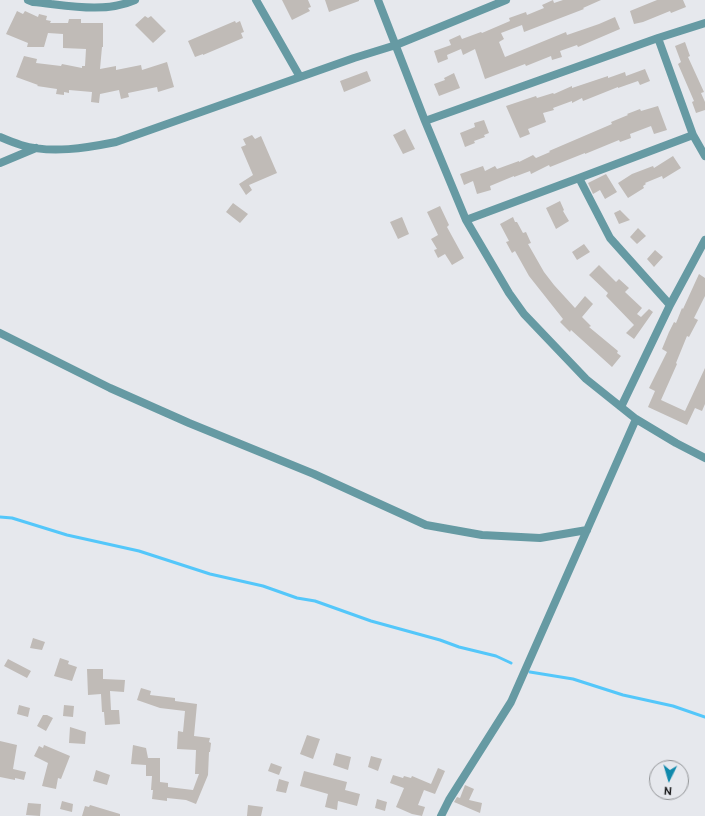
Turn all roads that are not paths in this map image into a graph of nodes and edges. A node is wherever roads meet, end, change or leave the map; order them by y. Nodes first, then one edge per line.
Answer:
1 (28, 0) edge
2 (135, 0) edge
3 (256, 0) edge
4 (378, 0) edge
5 (506, 0) edge
6 (705, 23) edge
7 (658, 38) junction
8 (396, 45) junction
9 (300, 77) junction
10 (425, 121) junction
11 (693, 135) junction
12 (0, 137) edge
13 (36, 148) junction
14 (705, 156) edge
15 (0, 162) edge
16 (579, 178) junction
17 (466, 220) junction
18 (705, 240) edge
19 (670, 305) junction
20 (0, 333) edge
21 (621, 407) junction
22 (636, 419) junction
23 (705, 458) edge
24 (587, 530) junction
25 (441, 816) edge

1 - 2 street
3 - 9 street
4 - 8 street
5 - 8 street
6 - 7 street
7 - 10 street
7 - 11 street
8 - 9 street
8 - 10 street
9 - 13 street
10 - 17 street
11 - 14 street
11 - 16 street
12 - 13 street
13 - 15 street
16 - 17 street
16 - 19 street
17 - 21 street
18 - 19 street
19 - 21 street
20 - 24 street
21 - 22 street
22 - 23 street
22 - 24 street
24 - 25 street

